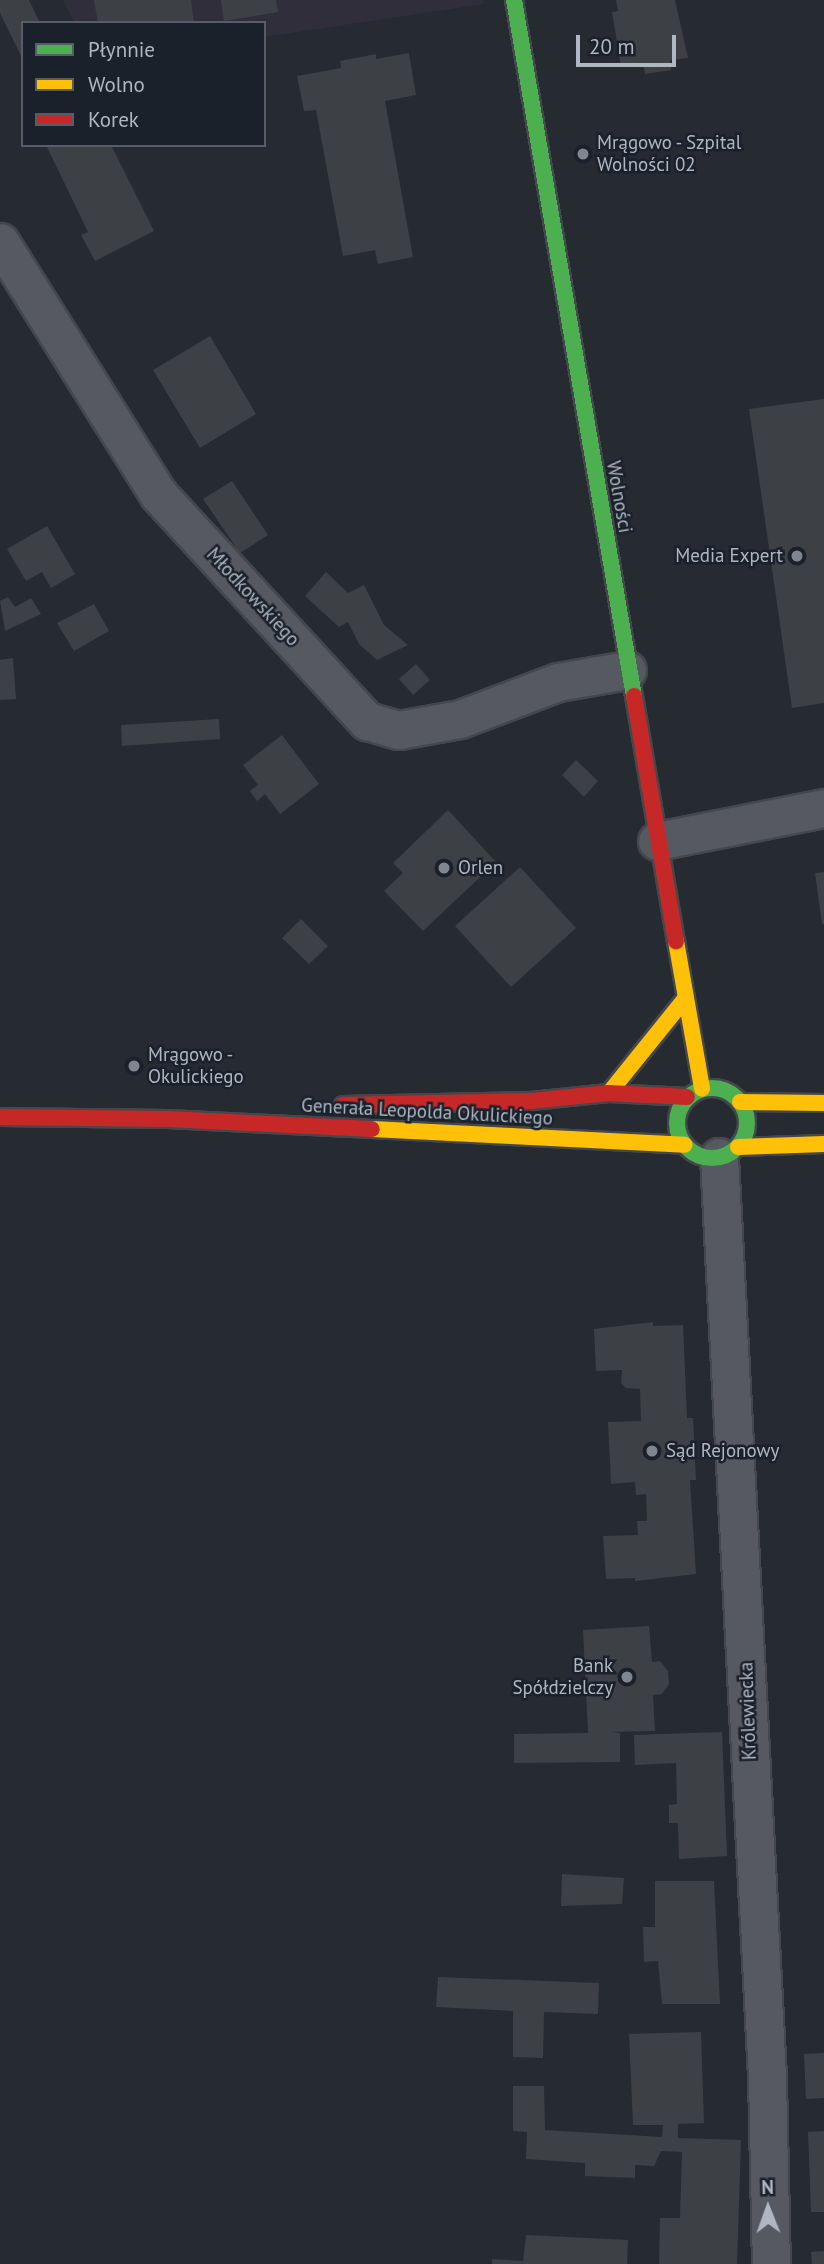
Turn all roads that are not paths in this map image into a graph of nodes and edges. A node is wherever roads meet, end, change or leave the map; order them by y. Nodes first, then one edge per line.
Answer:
1 (514, 0) edge
2 (0, 242) edge
3 (627, 670) junction
4 (824, 807) edge
5 (657, 841) junction
6 (684, 1000) junction
7 (702, 1089) junction
8 (609, 1093) junction
9 (687, 1097) junction
10 (740, 1102) junction
11 (824, 1103) edge
12 (331, 1106) dead end
13 (303, 1108) dead end
14 (0, 1117) edge
15 (167, 1119) junction
16 (824, 1144) edge
17 (685, 1145) junction
18 (735, 1159) junction
19 (771, 2264) edge

1 - 3 street, Wolności
2 - 3 street, Młodkowskiego
3 - 5 street, Wolności
4 - 5 street
5 - 6 street, Wolności
6 - 7 street, Wolności
6 - 8 street
7 - 9 street
7 - 10 street
8 - 9 street, Generała Leopolda Okulickiego
8 - 12 street, Generała Leopolda Okulickiego
9 - 17 street
10 - 11 street
10 - 18 street
13 - 15 street, Generała Leopolda Okulickiego
14 - 15 street, Generała Leopolda Okulickiego
15 - 17 street, Generała Leopolda Okulickiego
16 - 18 street
17 - 18 street
18 - 19 street, Królewiecka

